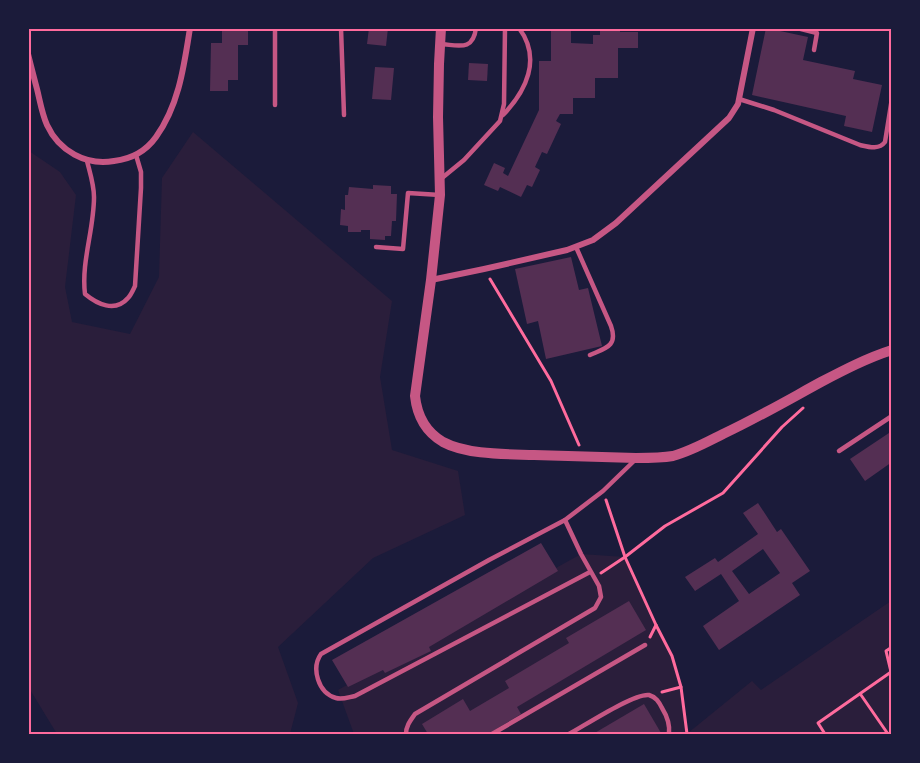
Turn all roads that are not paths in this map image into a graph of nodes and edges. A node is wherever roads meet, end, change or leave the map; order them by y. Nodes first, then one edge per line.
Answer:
1 (190, 28) edge
2 (275, 28) edge
3 (341, 28) edge
4 (441, 28) edge
5 (476, 28) edge
6 (504, 28) edge
7 (519, 28) edge
8 (753, 28) edge
9 (797, 28) edge
10 (440, 44) junction
11 (814, 50) dead end
12 (28, 54) edge
13 (891, 98) edge
14 (739, 99) junction
15 (275, 105) dead end
16 (344, 115) dead end
17 (501, 117) junction
18 (136, 155) junction
19 (87, 161) junction
20 (440, 180) junction
21 (440, 195) junction
22 (376, 247) dead end
23 (576, 247) junction
24 (431, 280) junction
25 (891, 350) edge
26 (590, 355) dead end
27 (891, 416) edge
28 (839, 452) dead end
29 (636, 458) junction
30 (565, 520) junction
31 (590, 572) junction
32 (645, 645) road end
33 (406, 735) edge
34 (492, 735) edge
35 (569, 735) edge
36 (669, 735) edge

1 - 18 street
2 - 15 lane
3 - 16 lane
4 - 10 street
5 - 10 lane
6 - 17 lane
7 - 17 lane
8 - 14 street
9 - 11 lane
10 - 20 street
12 - 19 street
13 - 14 lane
14 - 23 street
17 - 20 lane
18 - 19 street
18 - 19 lane
20 - 21 street
21 - 22 lane
21 - 24 street
23 - 24 street
23 - 26 lane
24 - 29 street
25 - 29 street
27 - 28 lane
29 - 30 lane
30 - 31 lane
30 - 31 lane
31 - 33 lane
32 - 34 lane
35 - 36 lane

